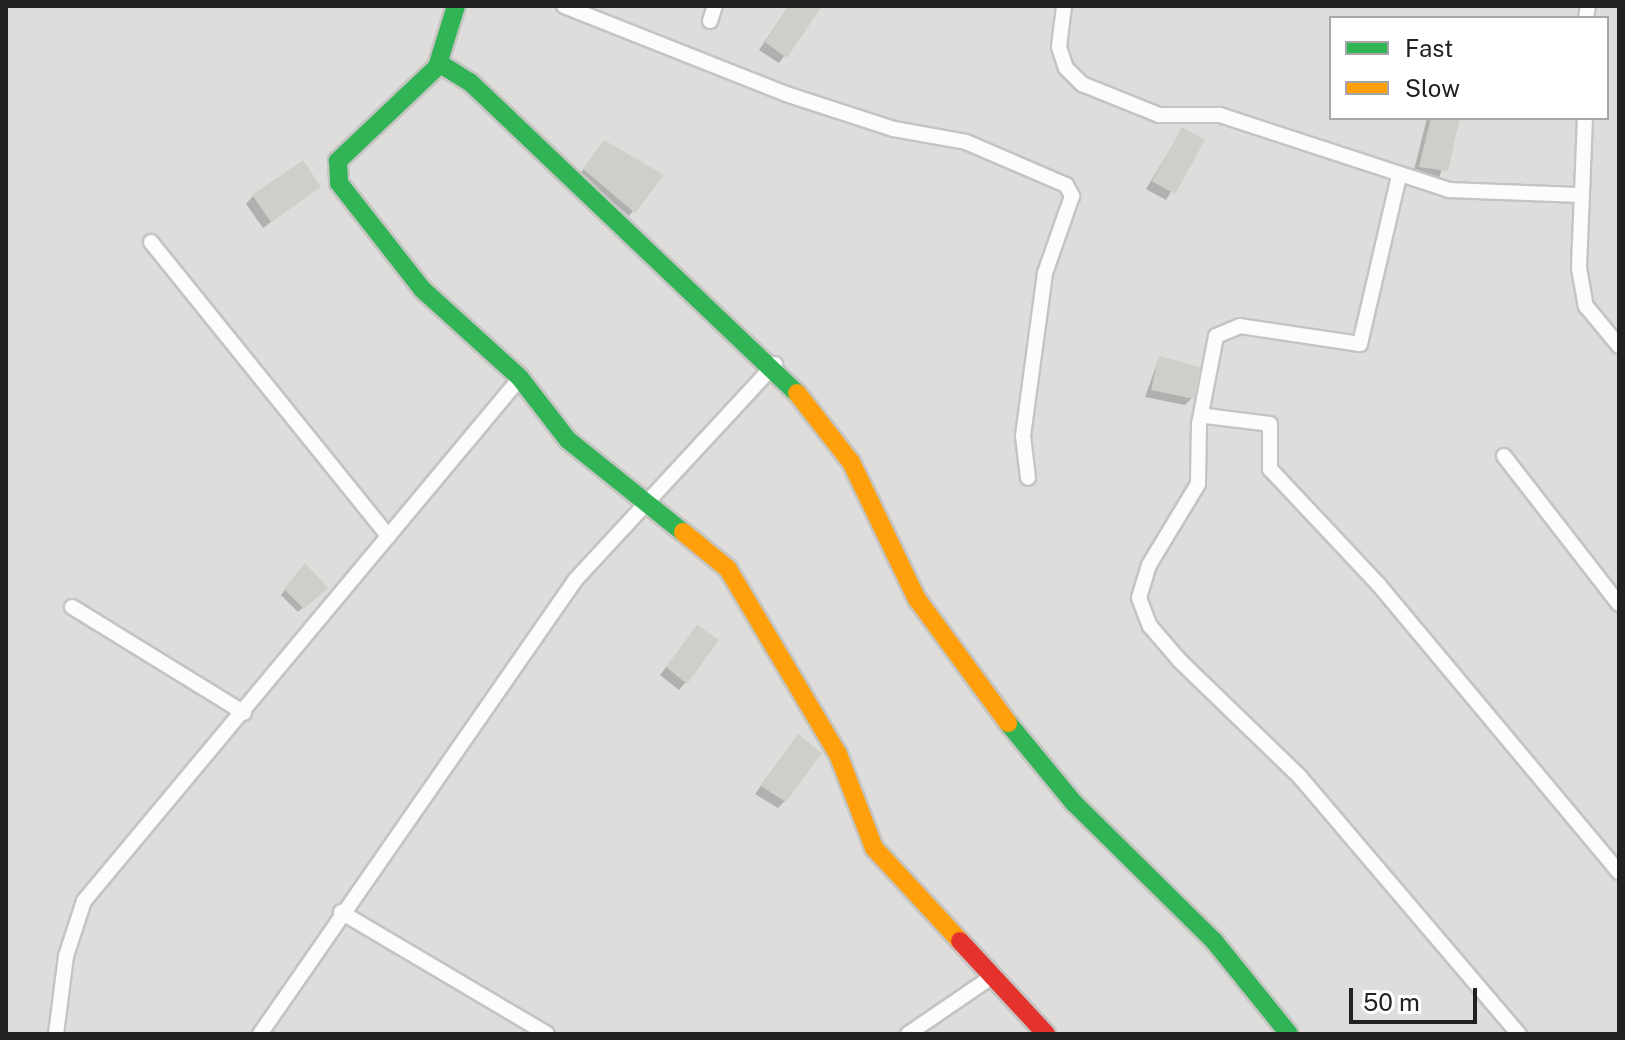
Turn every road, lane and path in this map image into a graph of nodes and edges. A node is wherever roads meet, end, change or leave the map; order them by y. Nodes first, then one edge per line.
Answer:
1 (456, 6) edge
2 (564, 6) edge
3 (1064, 6) edge
4 (439, 63) junction
5 (1585, 120) edge
6 (1399, 176) junction
7 (1582, 195) junction
8 (151, 242) dead end
9 (1619, 346) edge
10 (775, 364) junction
11 (520, 378) junction
12 (1206, 416) junction
13 (1504, 456) dead end
14 (1028, 478) dead end
15 (648, 503) junction
16 (388, 536) junction
17 (1619, 604) edge
18 (72, 607) dead end
19 (244, 713) junction
20 (1619, 872) edge
21 (341, 912) junction
22 (993, 976) junction
23 (56, 1034) edge
24 (260, 1034) edge
25 (547, 1034) edge
26 (908, 1034) edge
27 (1046, 1034) edge
28 (1289, 1034) edge
29 (1519, 1034) edge

1 - 4 street
2 - 14 street
3 - 6 street
4 - 10 street
4 - 11 street
5 - 7 street
6 - 7 street
6 - 12 street
7 - 9 street
8 - 16 street
10 - 15 street
10 - 28 street
11 - 15 street
11 - 16 street
12 - 20 street
12 - 29 street
13 - 17 street
15 - 21 street
15 - 22 street
16 - 19 street
18 - 19 street
19 - 23 street
21 - 24 street
21 - 25 street
22 - 26 street
22 - 27 street

